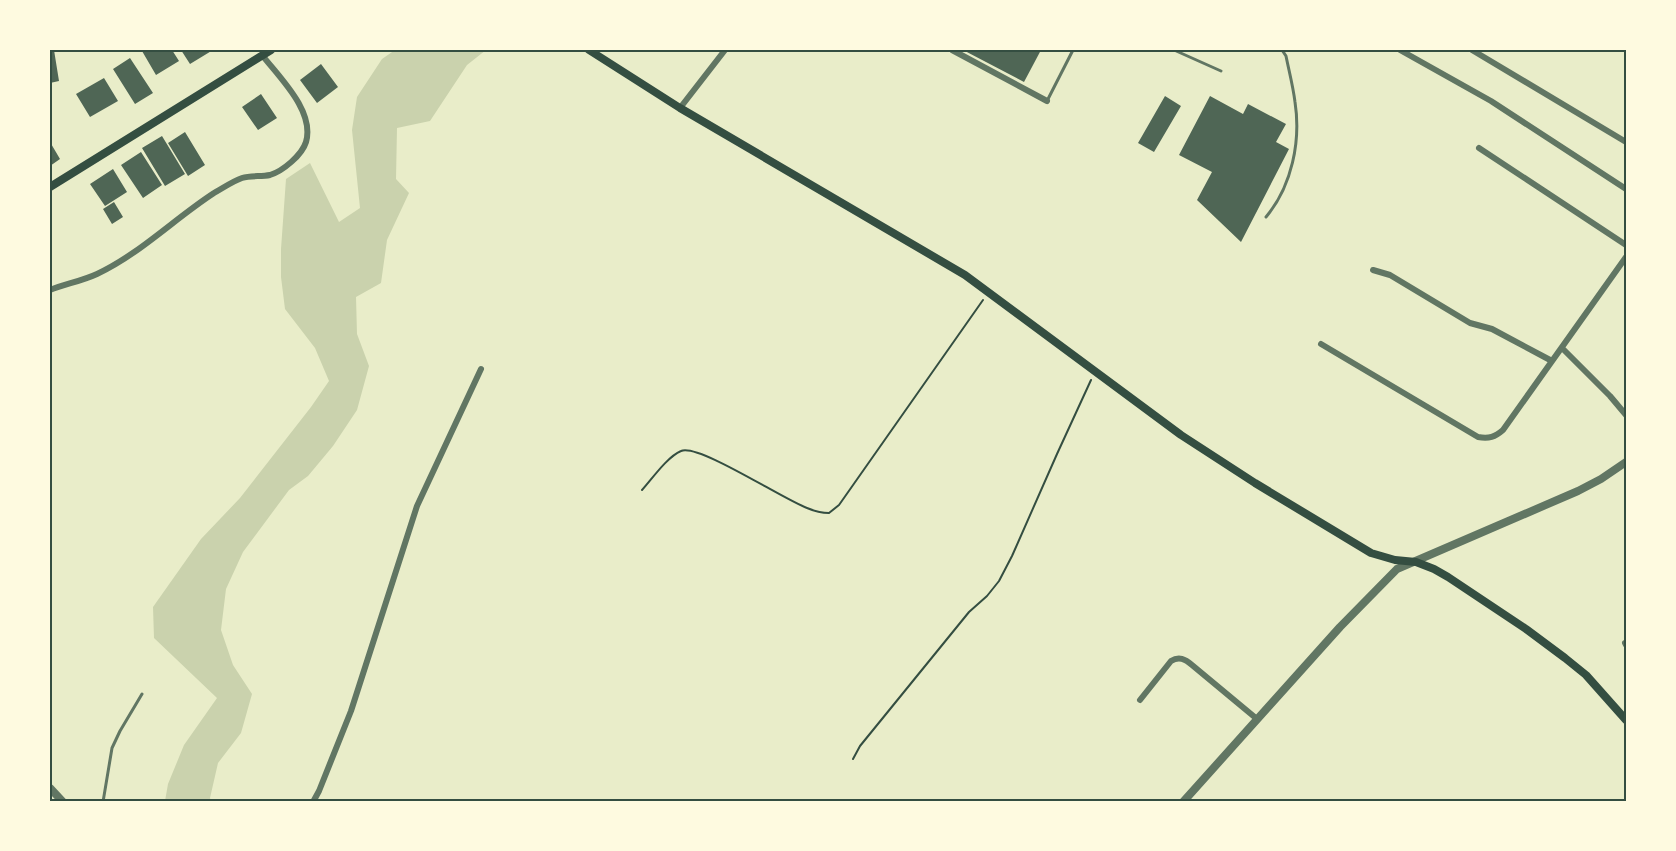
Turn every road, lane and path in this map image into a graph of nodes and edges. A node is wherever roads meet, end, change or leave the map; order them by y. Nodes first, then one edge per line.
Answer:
1 (271, 50) edge
2 (589, 50) edge
3 (725, 50) edge
4 (952, 50) edge
5 (1074, 50) edge
6 (1174, 50) edge
7 (1282, 50) edge
8 (1400, 50) edge
9 (1472, 50) edge
10 (262, 55) junction
11 (1221, 71) dead end
12 (1047, 101) joint
13 (681, 108) junction
14 (1626, 142) edge
15 (1479, 148) dead end
16 (50, 187) edge
17 (1626, 189) edge
18 (1266, 217) dead end
19 (1626, 244) edge
20 (1626, 257) edge
21 (1372, 270) dead end
22 (50, 290) edge
23 (988, 293) junction
24 (1321, 344) dead end
25 (1562, 348) junction
26 (1552, 361) junction
27 (480, 369) dead end
28 (1095, 372) junction
29 (1626, 415) edge
30 (1626, 462) edge
31 (642, 490) dead end
32 (1416, 562) junction
33 (142, 693) dead end
34 (1140, 700) dead end
35 (1257, 719) junction
36 (1626, 720) edge
37 (853, 759) dead end
38 (50, 788) edge
39 (63, 801) edge
40 (103, 801) edge
41 (313, 801) edge
42 (1183, 801) edge

1 - 10 main road
2 - 13 main road
3 - 13 street
4 - 12 street
5 - 12 lane
6 - 11 lane
7 - 18 lane
8 - 17 street
9 - 14 street
10 - 16 main road
10 - 22 street
13 - 23 main road
15 - 19 street
20 - 25 street
21 - 26 street
23 - 28 main road
23 - 31 path
24 - 26 street
25 - 26 street
25 - 29 street
27 - 41 street
28 - 32 main road
28 - 37 path
30 - 32 street
32 - 35 street
32 - 36 main road
33 - 40 lane
34 - 35 street
35 - 42 street
38 - 39 street

